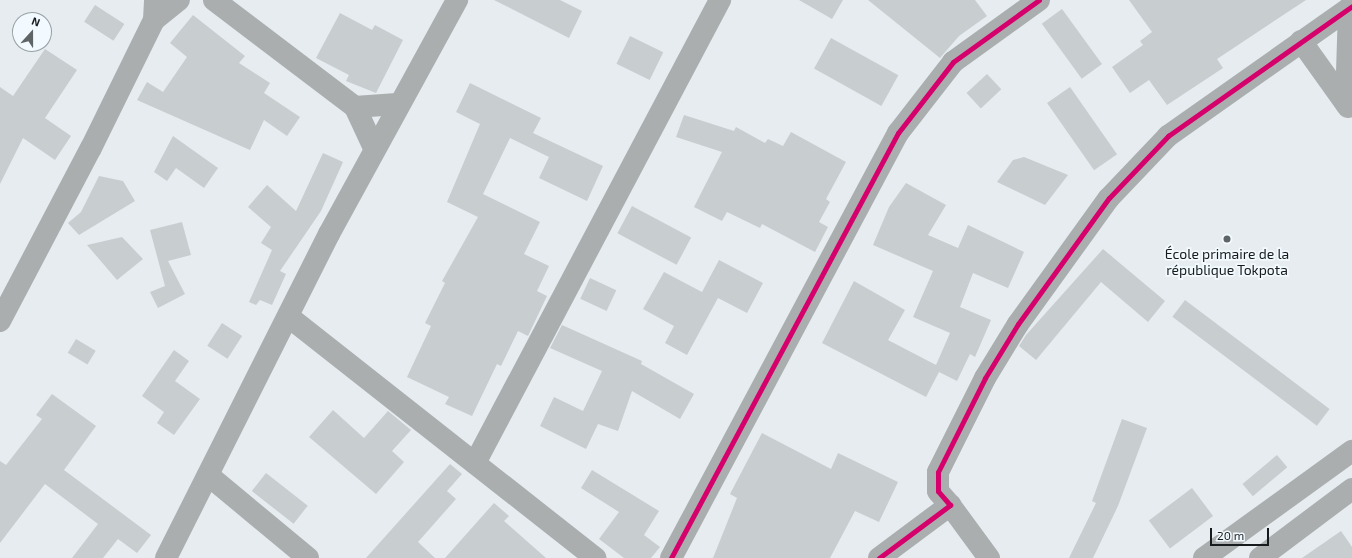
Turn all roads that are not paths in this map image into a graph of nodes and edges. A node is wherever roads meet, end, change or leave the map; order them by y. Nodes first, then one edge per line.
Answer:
1 (179, 0) edge
2 (214, 0) edge
3 (457, 0) edge
4 (720, 0) edge
5 (1039, 0) edge
6 (238, 6) edge
7 (1351, 7) edge
8 (154, 10) edge
9 (1302, 41) junction
10 (397, 104) junction
11 (355, 107) junction
12 (1349, 109) edge
13 (374, 148) junction
14 (289, 317) junction
15 (0, 321) edge
16 (1352, 451) edge
17 (475, 463) junction
18 (208, 475) junction
19 (1350, 495) edge
20 (950, 505) junction
21 (166, 558) edge
22 (308, 558) edge
23 (595, 558) edge
24 (671, 558) edge
25 (879, 558) edge
26 (989, 558) edge
27 (1204, 558) edge
28 (1260, 558) edge

1 - 8 street
2 - 6 street
3 - 10 street
4 - 17 street
5 - 24 street
6 - 11 street
7 - 9 street
7 - 12 street
8 - 15 street
9 - 12 street
9 - 20 street
10 - 11 street
10 - 13 street
11 - 13 street
13 - 14 street
14 - 17 street
14 - 18 street
16 - 27 street
17 - 23 street
18 - 21 street
18 - 22 street
19 - 28 street
20 - 25 street
20 - 26 street

